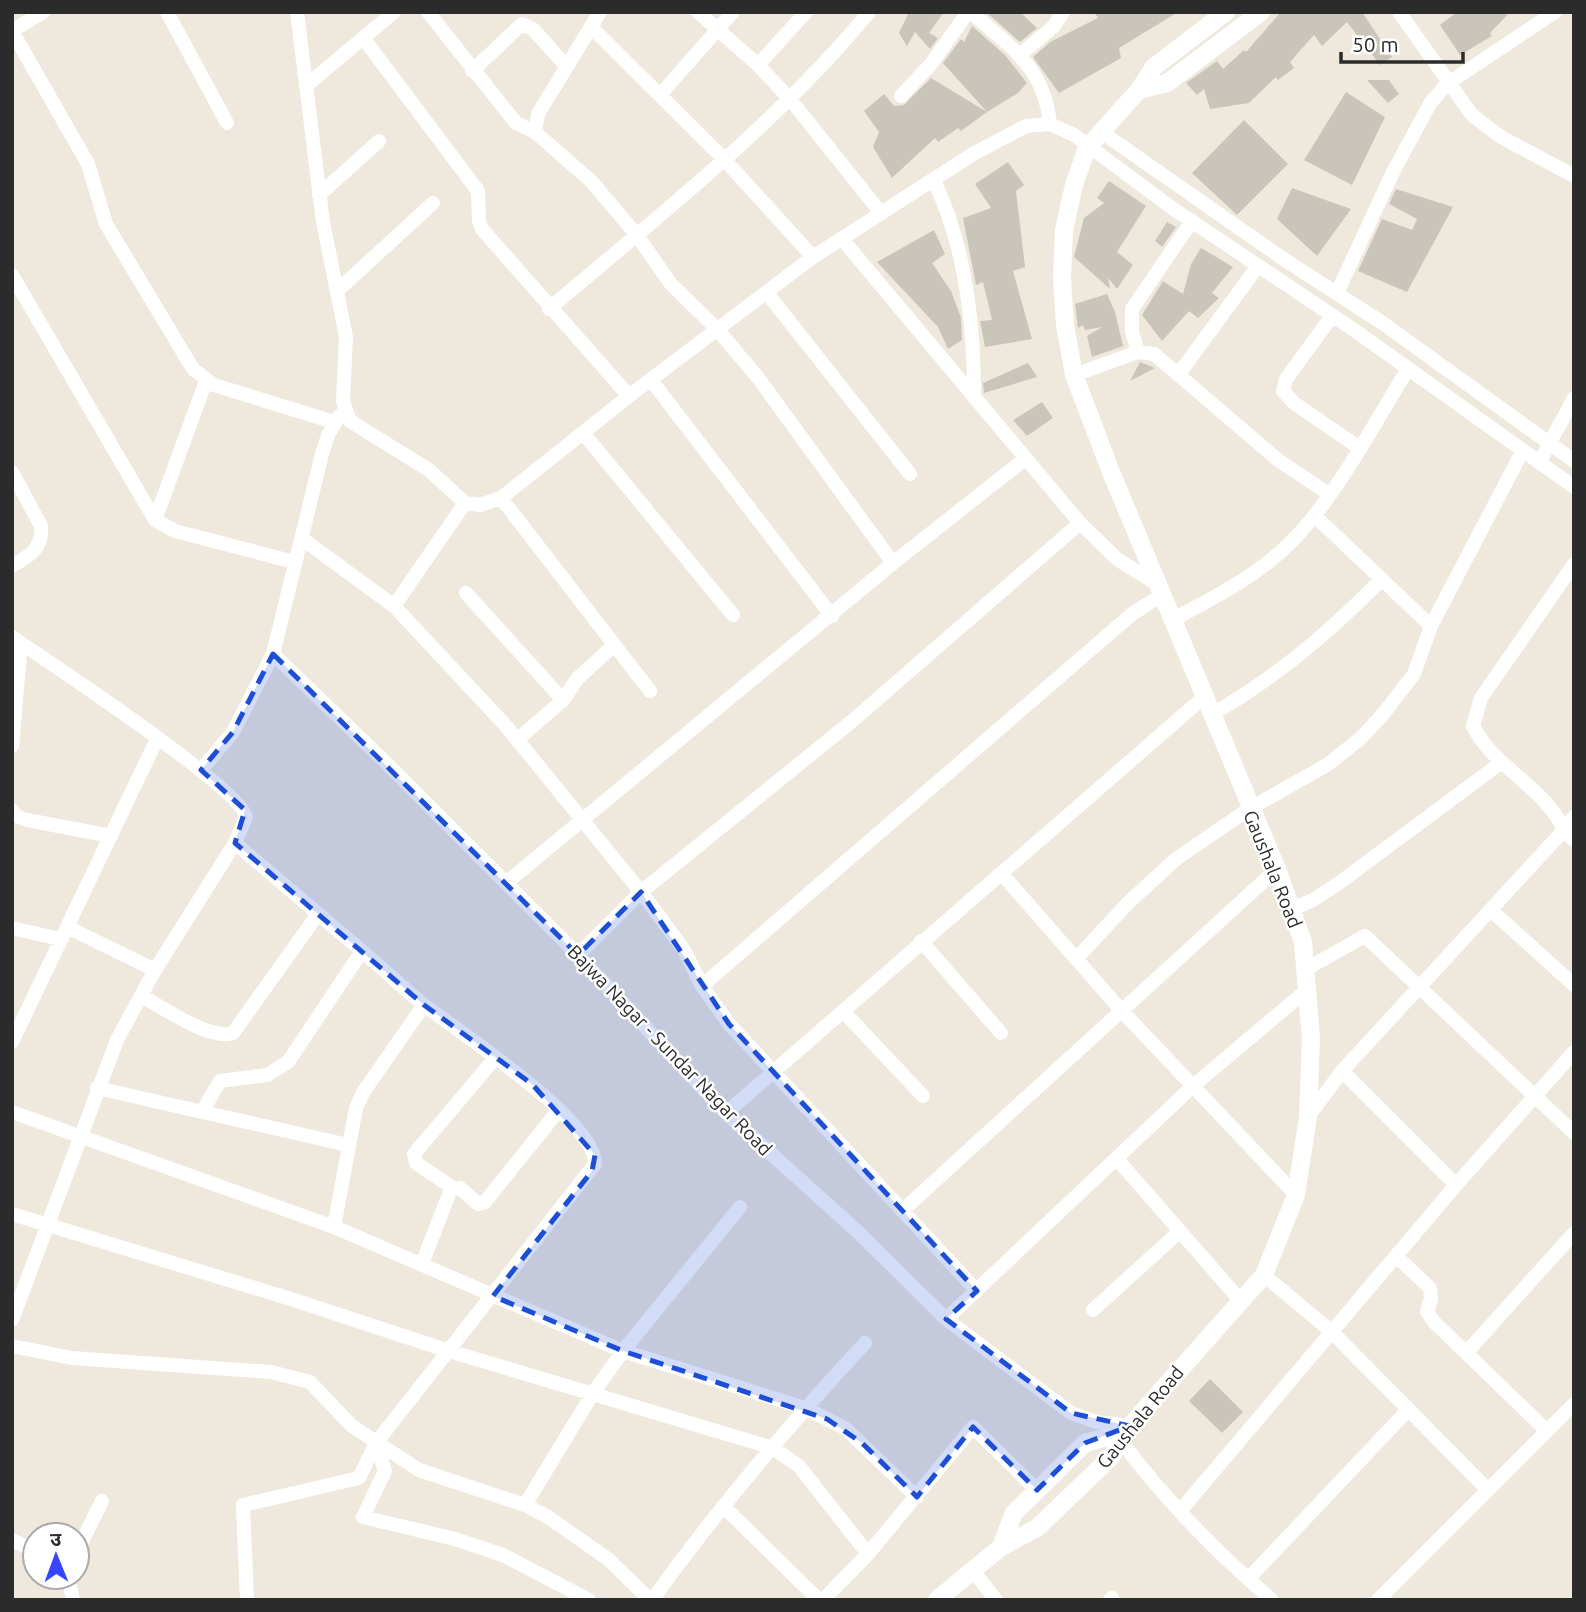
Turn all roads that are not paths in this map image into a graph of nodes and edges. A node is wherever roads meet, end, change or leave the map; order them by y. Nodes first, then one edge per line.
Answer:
1 (43, 12) edge
2 (167, 12) edge
3 (297, 12) edge
4 (394, 12) edge
5 (428, 12) edge
6 (600, 12) edge
7 (698, 12) edge
8 (733, 12) edge
9 (806, 12) edge
10 (869, 12) edge
11 (969, 12) edge
12 (1063, 12) edge
13 (1226, 12) edge
14 (1261, 12) edge
15 (1399, 12) edge
16 (1555, 12) edge
17 (1206, 18) edge
18 (591, 27) junction
19 (717, 30) junction
20 (364, 39) junction
21 (1021, 54) junction
22 (758, 65) junction
23 (566, 67) junction
24 (472, 71) junction
25 (1447, 84) junction
26 (306, 86) junction
27 (1139, 90) junction
28 (660, 95) junction
29 (901, 96) dead end
30 (790, 99) junction
31 (227, 123) dead end
32 (1050, 124) junction
33 (1100, 131) junction
34 (535, 132) junction
35 (379, 141) dead end
36 (1087, 148) junction
37 (723, 158) junction
38 (1574, 176) edge
39 (933, 179) junction
40 (319, 195) junction
41 (433, 203) dead end
42 (881, 213) junction
43 (1192, 221) junction
44 (636, 234) junction
45 (842, 239) junction
46 (813, 257) junction
47 (1258, 266) junction
48 (12, 275) edge
49 (337, 291) junction
50 (767, 293) junction
51 (1337, 293) junction
52 (549, 309) junction
53 (1332, 316) junction
54 (717, 328) junction
55 (1138, 352) junction
56 (1408, 369) junction
57 (1074, 375) junction
58 (1178, 375) junction
59 (651, 380) junction
60 (206, 381) junction
61 (629, 396) junction
62 (974, 396) junction
63 (1574, 398) edge
64 (344, 410) junction
65 (334, 422) junction
66 (584, 434) junction
67 (1550, 444) junction
68 (1358, 447) junction
69 (1521, 452) junction
70 (1025, 459) junction
71 (1574, 461) edge
72 (1539, 463) junction
73 (12, 472) edge
74 (910, 474) dead end
75 (1574, 487) edge
76 (1329, 494) junction
77 (500, 498) junction
78 (465, 503) junction
79 (1315, 516) junction
80 (155, 520) junction
81 (1080, 523) junction
82 (301, 538) junction
83 (294, 562) junction
84 (893, 563) junction
85 (1574, 564) edge
86 (12, 566) edge
87 (1380, 581) junction
88 (1160, 590) junction
89 (466, 593) dead end
90 (394, 606) junction
91 (733, 615) dead end
92 (832, 616) junction
93 (1172, 620) junction
94 (1431, 626) junction
95 (17, 640) edge
96 (614, 645) junction
97 (273, 654) junction
98 (650, 691) dead end
99 (1204, 697) junction
100 (563, 700) junction
101 (1211, 715) junction
102 (158, 739) junction
103 (517, 740) junction
104 (12, 746) edge
105 (1502, 762) junction
106 (201, 770) junction
107 (1249, 809) junction
108 (12, 810) edge
109 (1574, 817) edge
110 (582, 819) junction
111 (1569, 835) edge
112 (111, 836) junction
113 (235, 843) junction
114 (1277, 869) junction
115 (1001, 873) junction
116 (506, 883) junction
117 (641, 892) junction
118 (1292, 909) junction
119 (1492, 911) junction
120 (318, 914) junction
121 (12, 928) edge
122 (64, 933) junction
123 (920, 941) junction
124 (362, 951) junction
125 (578, 955) junction
126 (1076, 959) junction
127 (1306, 969) junction
128 (155, 970) junction
129 (1574, 985) edge
130 (702, 986) junction
131 (1421, 986) junction
132 (1308, 989) junction
133 (141, 996) junction
134 (424, 1005) junction
135 (1121, 1010) junction
136 (843, 1011) junction
137 (1001, 1033) dead end
138 (12, 1042) edge
139 (1574, 1052) edge
140 (496, 1057) junction
141 (1342, 1071) junction
142 (774, 1072) junction
143 (1193, 1087) junction
144 (97, 1088) junction
145 (923, 1096) dead end
146 (1534, 1096) junction
147 (558, 1111) junction
148 (12, 1112) edge
149 (202, 1112) junction
150 (726, 1113) junction
151 (1308, 1117) junction
152 (1574, 1133) edge
153 (80, 1135) junction
154 (348, 1145) junction
155 (1117, 1159) junction
156 (1456, 1185) junction
157 (453, 1188) junction
158 (1296, 1195) junction
159 (740, 1207) dead end
160 (902, 1211) junction
161 (12, 1214) edge
162 (48, 1226) junction
163 (334, 1227) junction
164 (1180, 1231) junction
165 (1574, 1233) edge
166 (1396, 1256) junction
167 (422, 1265) junction
168 (1265, 1275) junction
169 (977, 1291) junction
170 (493, 1296) junction
171 (1240, 1300) junction
172 (1093, 1310) dead end
173 (946, 1319) junction
174 (12, 1320) edge
175 (1332, 1332) junction
176 (865, 1343) dead end
177 (12, 1346) edge
178 (623, 1351) junction
179 (449, 1352) junction
180 (1466, 1353) junction
181 (593, 1394) junction
182 (1574, 1404) edge
183 (805, 1408) junction
184 (1408, 1410) junction
185 (1545, 1429) junction
186 (1125, 1433) junction
187 (376, 1443) junction
188 (773, 1448) junction
189 (1487, 1489) junction
190 (1037, 1490) junction
191 (917, 1497) junction
192 (102, 1501) dead end
193 (525, 1504) junction
194 (723, 1506) junction
195 (1181, 1511) junction
196 (91, 1523) edge
197 (1001, 1546) junction
198 (868, 1554) junction
199 (974, 1572) junction
200 (1248, 1579) junction
201 (247, 1600) edge
202 (589, 1600) edge
203 (651, 1600) edge
204 (821, 1600) edge
205 (937, 1600) edge
206 (996, 1600) edge
207 (1272, 1600) edge
208 (1378, 1600) edge

1 - 60 street
2 - 31 street
3 - 26 street
4 - 20 street
5 - 24 street
6 - 18 street
7 - 19 street
8 - 19 street
9 - 22 street
10 - 30 street
11 - 21 street
11 - 29 street
12 - 21 street
13 - 17 street, Gaushala Road
14 - 27 street
15 - 25 street
16 - 25 street
17 - 27 street, Gaushala Road
18 - 23 street
18 - 28 street
19 - 22 street
19 - 28 street
20 - 26 street
20 - 52 street
21 - 32 street
22 - 30 street
23 - 24 street
23 - 34 street
24 - 34 street
25 - 38 street
25 - 51 street
26 - 40 street
27 - 33 street, Gaushala Road
28 - 37 street
30 - 37 street
30 - 42 street
32 - 36 street
32 - 39 street
33 - 36 street, Gaushala Road
33 - 51 street
34 - 44 street
35 - 40 street
36 - 43 street
36 - 57 street, Gaushala Road
37 - 44 street
37 - 46 street
39 - 42 street
39 - 62 street
40 - 49 street
41 - 49 street
42 - 45 street
43 - 47 street
43 - 55 street
44 - 52 street
44 - 54 street
45 - 46 street
45 - 62 street
46 - 50 street
47 - 53 street
47 - 58 street
48 - 80 street
49 - 64 street
50 - 54 street
50 - 74 street
51 - 67 street
52 - 61 street
53 - 56 street
53 - 68 street
54 - 59 street
54 - 84 street
55 - 57 street
55 - 58 street
56 - 68 street
56 - 69 street
57 - 88 street, Gaushala Road
58 - 76 street
59 - 61 street
59 - 92 street
60 - 65 street
60 - 80 street
61 - 66 street
62 - 70 street
63 - 67 street
64 - 65 street
64 - 78 street
65 - 82 street
66 - 77 street
66 - 91 street
67 - 71 street
67 - 72 street
68 - 76 street
69 - 72 street
69 - 94 street
70 - 81 street
70 - 84 street
72 - 75 street
73 - 86 street
76 - 79 street
77 - 78 street
77 - 96 street
78 - 90 street
79 - 87 street
79 - 93 street
80 - 83 street
81 - 88 street
81 - 117 street
82 - 83 street
82 - 90 street
83 - 97 street
84 - 92 street
85 - 105 street
87 - 94 street
87 - 101 street
88 - 93 street, Gaushala Road
88 - 130 street
89 - 100 street
90 - 103 street
92 - 110 street
93 - 99 street, Gaushala Road
94 - 107 street
95 - 102 street
95 - 104 street
96 - 98 street
96 - 100 street
97 - 106 street
97 - 116 street, Bajwa Nagar - Sundar Nagar Road
99 - 101 street, Gaushala Road
99 - 115 street
100 - 103 street
101 - 107 street, Gaushala Road
102 - 106 street
102 - 112 street
103 - 110 street
105 - 111 street
105 - 118 street
106 - 113 street
107 - 114 street, Gaushala Road
107 - 126 street
108 - 112 street
109 - 111 street
110 - 116 street
110 - 117 street
111 - 119 street
112 - 122 street
113 - 120 street
113 - 128 street
114 - 118 street, Gaushala Road
114 - 135 street
115 - 123 street
115 - 126 street
116 - 125 street, Bajwa Nagar - Sundar Nagar Road
117 - 125 street
117 - 130 street
118 - 127 street, Gaushala Road
119 - 129 street
119 - 131 street
120 - 124 street
120 - 133 street
121 - 122 street
122 - 128 street
122 - 138 street
123 - 136 street
123 - 137 street
124 - 134 street
124 - 149 street
125 - 150 street, Bajwa Nagar - Sundar Nagar Road
126 - 135 street
127 - 131 street
127 - 132 street, Gaushala Road
128 - 133 street
130 - 142 street
131 - 141 street
131 - 146 street
132 - 143 street
132 - 151 street, Gaushala Road
133 - 144 street
134 - 140 street
134 - 154 street
135 - 143 street
135 - 160 street
136 - 142 street
136 - 145 street
139 - 146 street
140 - 147 street
140 - 157 street
141 - 151 street
141 - 156 street
142 - 150 street
142 - 160 street
143 - 155 street
143 - 158 street
144 - 149 street
144 - 153 street
146 - 152 street
146 - 156 street
147 - 157 street
147 - 170 street
148 - 153 street
149 - 154 street
150 - 173 street, Bajwa Nagar - Sundar Nagar Road
151 - 158 street, Gaushala Road
153 - 162 street
153 - 163 street
154 - 163 street
155 - 164 street
155 - 169 street
156 - 166 street
157 - 167 street
158 - 168 street, Gaushala Road
159 - 178 street
160 - 169 street
161 - 162 street
162 - 174 street
162 - 179 street
163 - 167 street
164 - 171 street
164 - 172 street
165 - 180 street
166 - 175 street
166 - 180 street
167 - 170 street
168 - 171 street, Gaushala Road
168 - 175 street
169 - 173 street
170 - 178 street
170 - 179 street
171 - 186 street, Gaushala Road
173 - 186 street, Bajwa Nagar - Sundar Nagar Road
175 - 184 street
175 - 195 street
176 - 183 street
177 - 187 street
178 - 181 street
178 - 183 street
179 - 181 street
179 - 187 street
180 - 185 street
181 - 188 street
181 - 193 street
182 - 185 street
183 - 188 street
183 - 191 street
184 - 189 street
184 - 200 street
185 - 189 street
186 - 190 street
186 - 195 street
186 - 197 street, Gaushala Road
187 - 193 street
187 - 201 street
187 - 202 street
188 - 194 street
188 - 198 street
189 - 208 street
190 - 191 street
190 - 197 street
191 - 198 street
192 - 196 street
193 - 203 street
194 - 203 street
194 - 204 street
195 - 200 street
197 - 199 street, Gaushala Road
198 - 204 street
199 - 205 street, Gaushala Road
199 - 206 street
200 - 207 street

